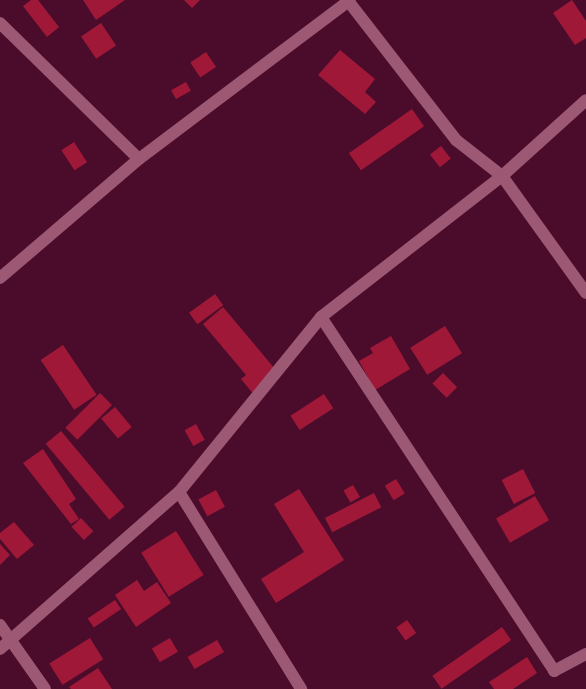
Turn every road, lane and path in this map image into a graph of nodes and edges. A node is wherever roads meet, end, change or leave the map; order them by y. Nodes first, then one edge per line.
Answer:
1 (350, 1) edge
2 (0, 23) edge
3 (586, 100) edge
4 (139, 159) junction
5 (502, 176) junction
6 (0, 278) edge
7 (586, 293) edge
8 (321, 317) junction
9 (179, 492) junction
10 (0, 625) edge
11 (10, 641) junction
12 (0, 649) edge
13 (586, 654) edge
14 (45, 689) edge
15 (301, 689) edge

1 - 4 street
1 - 5 street
2 - 4 street
3 - 5 street
4 - 6 street
5 - 7 street
5 - 8 street
8 - 9 street
8 - 13 street
9 - 11 street
9 - 15 street
10 - 11 street
11 - 12 street
11 - 14 street

